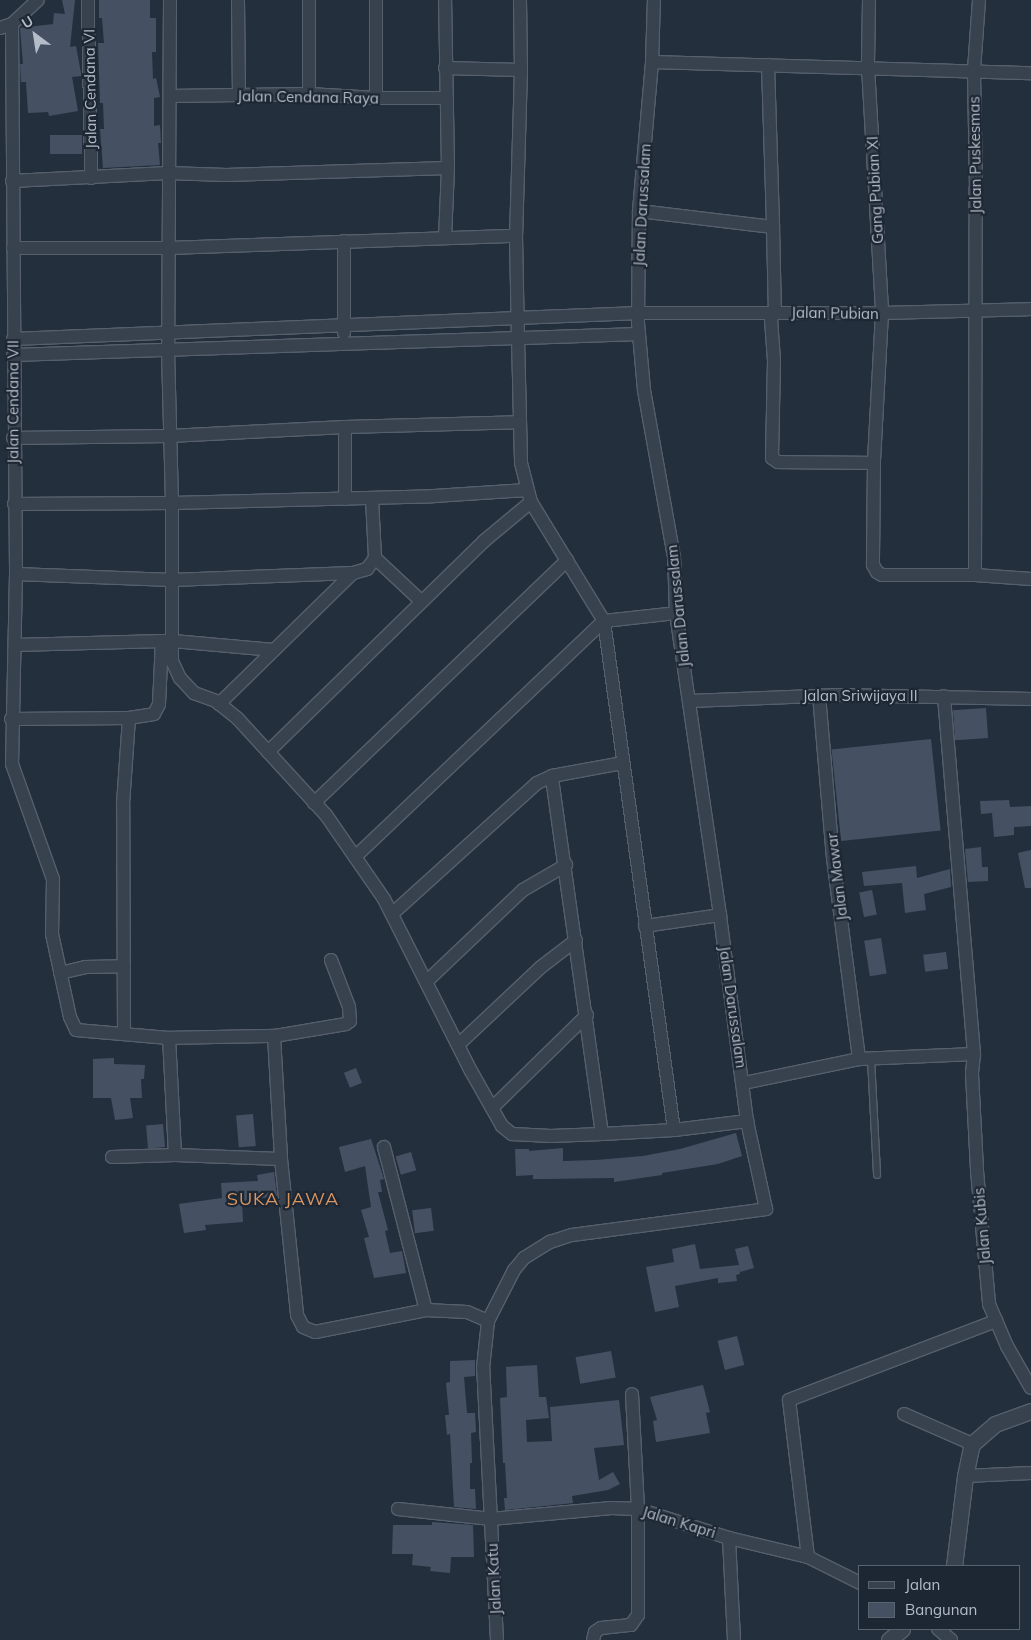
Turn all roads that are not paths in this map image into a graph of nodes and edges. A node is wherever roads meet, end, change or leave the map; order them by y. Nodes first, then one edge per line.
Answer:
1 (38, 0) edge
2 (88, 0) edge
3 (170, 0) edge
4 (238, 0) edge
5 (308, 0) edge
6 (376, 0) edge
7 (445, 0) edge
8 (520, 0) edge
9 (654, 0) edge
10 (869, 0) edge
11 (979, 0) edge
12 (6, 26) edge
13 (652, 62) junction
14 (768, 65) junction
15 (868, 67) junction
16 (445, 68) junction
17 (521, 70) junction
18 (974, 70) junction
19 (1031, 73) edge
20 (309, 94) junction
21 (239, 95) junction
22 (170, 96) junction
23 (376, 98) junction
24 (447, 98) junction
25 (448, 168) junction
26 (168, 173) junction
27 (91, 178) junction
28 (12, 181) junction
29 (639, 212) junction
30 (773, 227) junction
31 (516, 236) junction
32 (445, 238) junction
33 (344, 241) junction
34 (13, 248) junction
35 (168, 248) junction
36 (1031, 309) edge
37 (975, 311) junction
38 (775, 312) junction
39 (639, 313) junction
40 (882, 313) junction
41 (518, 318) junction
42 (345, 325) junction
43 (170, 332) junction
44 (639, 334) junction
45 (14, 338) junction
46 (518, 338) junction
47 (344, 344) junction
48 (168, 350) junction
49 (13, 355) junction
50 (520, 422) junction
51 (345, 427) junction
52 (169, 436) junction
53 (14, 438) junction
54 (874, 463) junction
55 (527, 490) junction
56 (372, 498) junction
57 (345, 499) junction
58 (530, 502) junction
59 (172, 503) junction
60 (14, 504) junction
61 (375, 558) junction
62 (567, 560) junction
63 (353, 573) junction
64 (16, 574) junction
65 (975, 575) junction
66 (1031, 579) edge
67 (172, 580) junction
68 (421, 602) junction
69 (676, 613) junction
70 (604, 621) junction
71 (167, 641) junction
72 (15, 645) junction
73 (274, 650) junction
74 (819, 695) junction
75 (944, 696) junction
76 (1031, 698) edge
77 (690, 700) junction
78 (219, 704) junction
79 (129, 718) junction
80 (11, 719) junction
81 (268, 752) junction
82 (622, 762) junction
83 (552, 776) junction
84 (314, 803) junction
85 (355, 857) junction
86 (566, 865) junction
87 (392, 914) junction
88 (720, 915) junction
89 (645, 926) junction
90 (576, 940) junction
91 (331, 960) dead end
92 (124, 966) junction
93 (60, 973) junction
94 (426, 982) junction
95 (587, 1015) junction
96 (124, 1034) junction
97 (274, 1036) junction
98 (169, 1038) junction
99 (458, 1045) junction
100 (974, 1054) junction
101 (865, 1059) junction
102 (744, 1083) junction
103 (492, 1108) junction
104 (747, 1121) junction
105 (674, 1130) junction
106 (602, 1134) junction
107 (384, 1146) dead end
108 (175, 1155) junction
109 (112, 1157) dead end
110 (281, 1159) junction
111 (877, 1175) dead end
112 (426, 1310) junction
113 (488, 1321) junction
114 (996, 1321) junction
115 (1031, 1388) edge
116 (632, 1394) dead end
117 (1031, 1412) edge
118 (904, 1414) dead end
119 (972, 1444) junction
120 (1031, 1473) edge
121 (965, 1476) junction
122 (398, 1508) dead end
123 (638, 1509) junction
124 (491, 1519) junction
125 (729, 1538) junction
126 (808, 1557) junction
127 (954, 1565) edge
128 (858, 1582) edge
129 (901, 1630) edge
130 (939, 1630) edge
131 (497, 1640) edge
132 (593, 1640) edge
133 (734, 1640) edge
134 (889, 1640) edge
135 (952, 1640) edge

1 - 12 street
2 - 27 street, Jalan Cendana VI
3 - 22 street
4 - 21 street
5 - 20 street
6 - 23 street
7 - 16 street
8 - 17 street
9 - 13 street, Jalan Darussalam
10 - 15 street, Gang Pubian XI
11 - 18 street, Jalan Puskesmas
12 - 28 street, Jalan Cendana VII
13 - 14 street
13 - 29 street, Jalan Darussalam
14 - 15 street
14 - 30 street
15 - 18 street
15 - 40 street, Gang Pubian XI
16 - 17 street
16 - 24 street
17 - 31 street
18 - 19 street
18 - 37 street, Jalan Puskesmas
20 - 21 street, Jalan Cendana Raya
20 - 23 street, Jalan Cendana Raya
21 - 22 street, Jalan Cendana Raya
22 - 26 street
23 - 24 street, Jalan Cendana Raya
24 - 25 street
25 - 26 street
25 - 32 street
26 - 27 street
26 - 35 street
27 - 28 street
28 - 34 street, Jalan Cendana VII
29 - 30 street
29 - 39 street, Jalan Darussalam
30 - 38 street
31 - 32 street
31 - 41 street
32 - 33 street
33 - 35 street
33 - 42 street
34 - 35 street
34 - 45 street, Jalan Cendana VII
35 - 43 street
36 - 37 street, Jalan Pubian
37 - 40 street, Jalan Pubian
37 - 65 street, Jalan Puskesmas
38 - 39 street, Jalan Pubian
38 - 40 street, Jalan Pubian
38 - 54 street
39 - 41 street, Jalan Pubian
39 - 44 street, Jalan Darussalam
40 - 54 street, Gang Pubian XI
41 - 42 street, Jalan Pubian
41 - 46 street
42 - 43 street, Jalan Pubian
42 - 47 street
43 - 45 street, Jalan Pubian
43 - 48 street
44 - 46 street
44 - 69 street, Jalan Darussalam
45 - 49 street, Jalan Cendana VII
46 - 47 street
46 - 50 street
47 - 48 street
48 - 49 street
48 - 52 street
49 - 53 street, Jalan Cendana VII
50 - 51 street
50 - 55 street
51 - 52 street
51 - 57 street
52 - 53 street
52 - 59 street
53 - 60 street, Jalan Cendana VII
54 - 65 street, Gang Pubian XI
55 - 56 street
55 - 58 street
56 - 57 street
56 - 61 street
57 - 59 street
58 - 62 street
58 - 68 street
59 - 60 street
59 - 67 street
60 - 64 street, Jalan Cendana VII
61 - 63 street
61 - 68 street
62 - 70 street
62 - 84 street
63 - 67 street
63 - 73 street
64 - 67 street
64 - 72 street, Jalan Cendana VII
65 - 66 street
67 - 71 street
68 - 81 street
69 - 70 street
69 - 77 street, Jalan Darussalam
70 - 82 street
70 - 85 street
71 - 72 street
71 - 73 street
71 - 78 street
71 - 79 street
72 - 80 street, Jalan Cendana VII
73 - 78 street
74 - 75 street, Jalan Sriwijaya II
74 - 77 street, Jalan Sriwijaya II
74 - 101 street, Jalan Mawar
75 - 76 street, Jalan Sriwijaya II
75 - 100 street, Jalan Kubis
77 - 88 street, Jalan Darussalam
78 - 81 street
79 - 80 street
79 - 92 street
80 - 93 street, Jalan Cendana VII
81 - 84 street
82 - 83 street
82 - 89 street
83 - 86 street
83 - 87 street
84 - 85 street
85 - 87 street
86 - 90 street
86 - 94 street
87 - 94 street
88 - 89 street
88 - 102 street, Jalan Darussalam
89 - 105 street
90 - 95 street
90 - 99 street
91 - 97 street
92 - 93 street
92 - 96 street
93 - 96 street, Jalan Cendana VII
94 - 99 street
95 - 103 street
95 - 106 street
96 - 98 street
97 - 98 street
97 - 110 street
98 - 108 street
99 - 103 street
100 - 101 street
100 - 114 street, Jalan Kubis
101 - 102 street
101 - 111 lane
102 - 104 street, Jalan Darussalam
103 - 106 street
104 - 105 street
104 - 113 street, Jalan Darussalam
105 - 106 street
107 - 112 street
108 - 109 street
108 - 110 street
110 - 112 street
112 - 113 street
113 - 124 street, Jalan Katu
114 - 115 street, Jalan Kubis
114 - 126 street
116 - 123 street
117 - 119 street
118 - 119 street
119 - 121 street
120 - 121 street
121 - 127 street
122 - 124 street, Jalan Kapri
123 - 124 street, Jalan Kapri
123 - 125 street, Jalan Kapri
123 - 132 street
124 - 131 street, Jalan Katu
125 - 126 street, Jalan Kapri
125 - 133 street
126 - 128 street, Jalan Kapri
129 - 134 street
130 - 135 street

